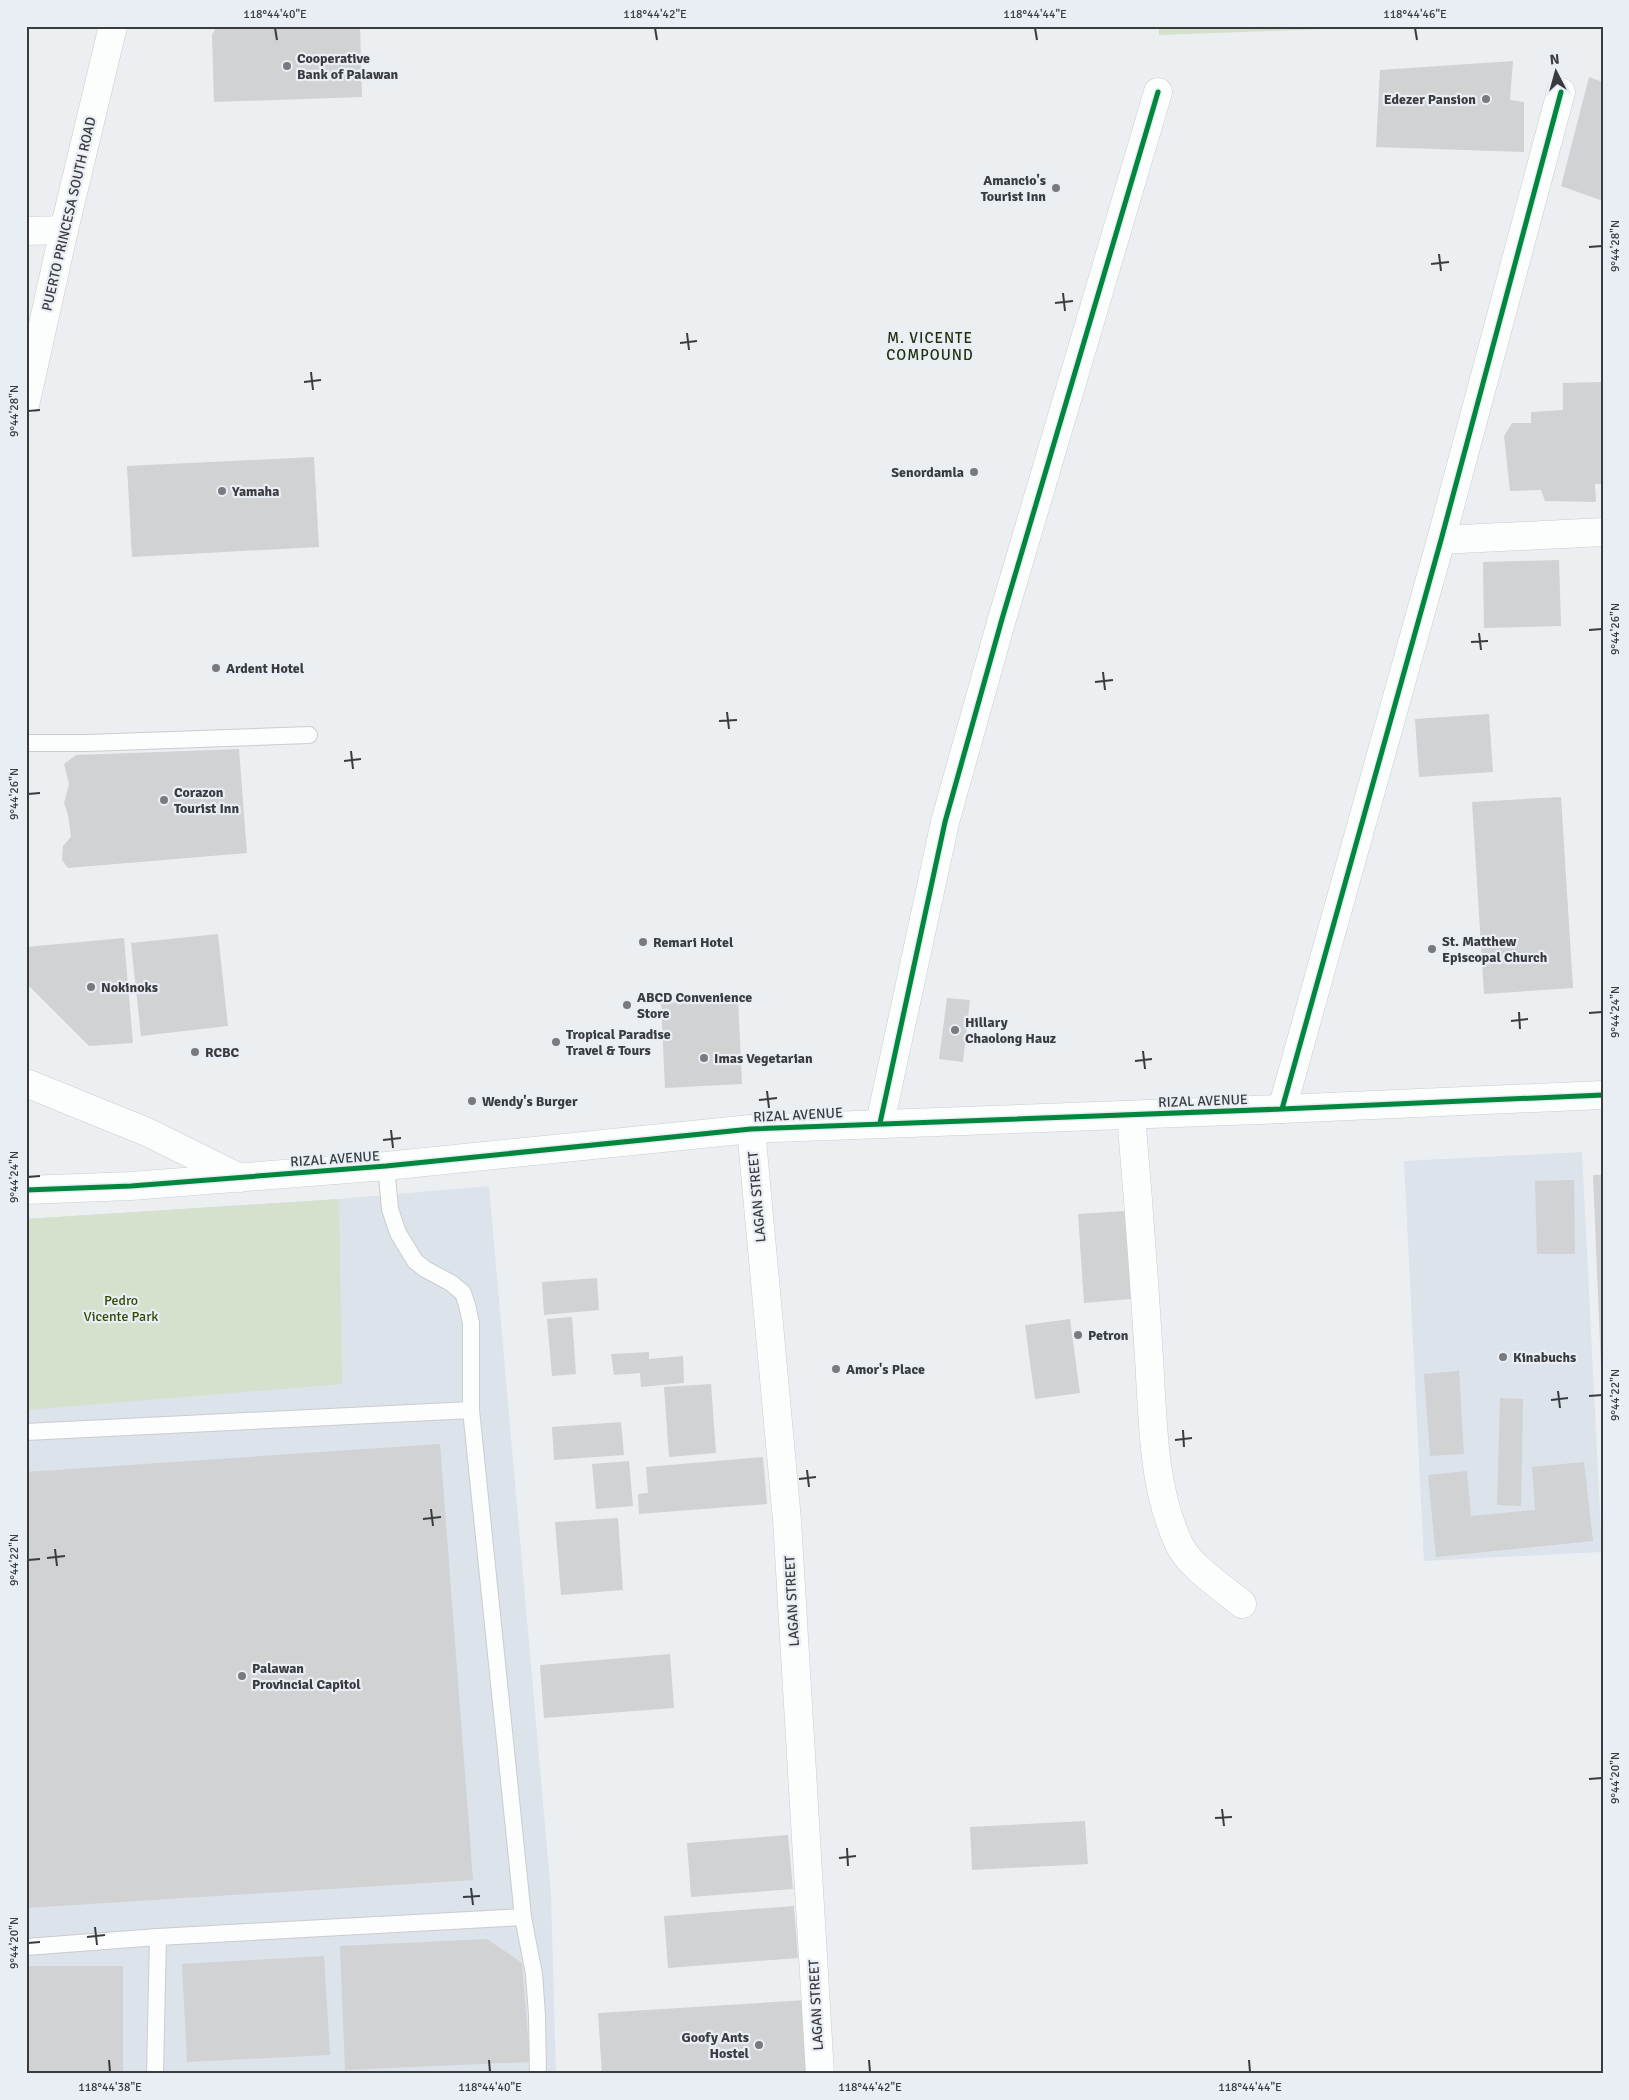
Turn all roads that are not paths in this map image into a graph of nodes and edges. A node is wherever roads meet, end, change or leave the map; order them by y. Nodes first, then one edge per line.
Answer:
1 (113, 26) edge
2 (1158, 92) dead end
3 (1561, 92) dead end
4 (64, 230) junction
5 (26, 231) edge
6 (26, 401) edge
7 (1603, 532) edge
8 (1441, 540) junction
9 (309, 735) dead end
10 (26, 743) edge
11 (26, 1083) edge
12 (1603, 1094) edge
13 (1282, 1110) junction
14 (1131, 1115) junction
15 (880, 1123) junction
16 (751, 1129) junction
17 (386, 1166) junction
18 (240, 1178) junction
19 (26, 1190) edge
20 (471, 1410) junction
21 (26, 1432) edge
22 (1242, 1604) dead end
23 (523, 1917) junction
24 (158, 1937) junction
25 (26, 1947) edge
26 (155, 2074) edge
27 (538, 2074) edge
28 (820, 2074) edge

1 - 4 street, PUERTO PRINCESA SOUTH ROAD
2 - 15 street
3 - 8 street
4 - 5 street
4 - 6 street, PUERTO PRINCESA SOUTH ROAD
7 - 8 street
8 - 13 street
9 - 10 lane
11 - 18 street
12 - 13 street, RIZAL AVENUE
13 - 14 street, RIZAL AVENUE
14 - 15 street, RIZAL AVENUE
14 - 22 street
15 - 16 street, RIZAL AVENUE
16 - 17 street, RIZAL AVENUE
16 - 28 street, LAGAN STREET
17 - 18 street, RIZAL AVENUE
17 - 20 lane
18 - 19 street, RIZAL AVENUE
20 - 21 lane
20 - 23 lane
23 - 24 lane
23 - 27 lane
24 - 25 lane
24 - 26 lane

